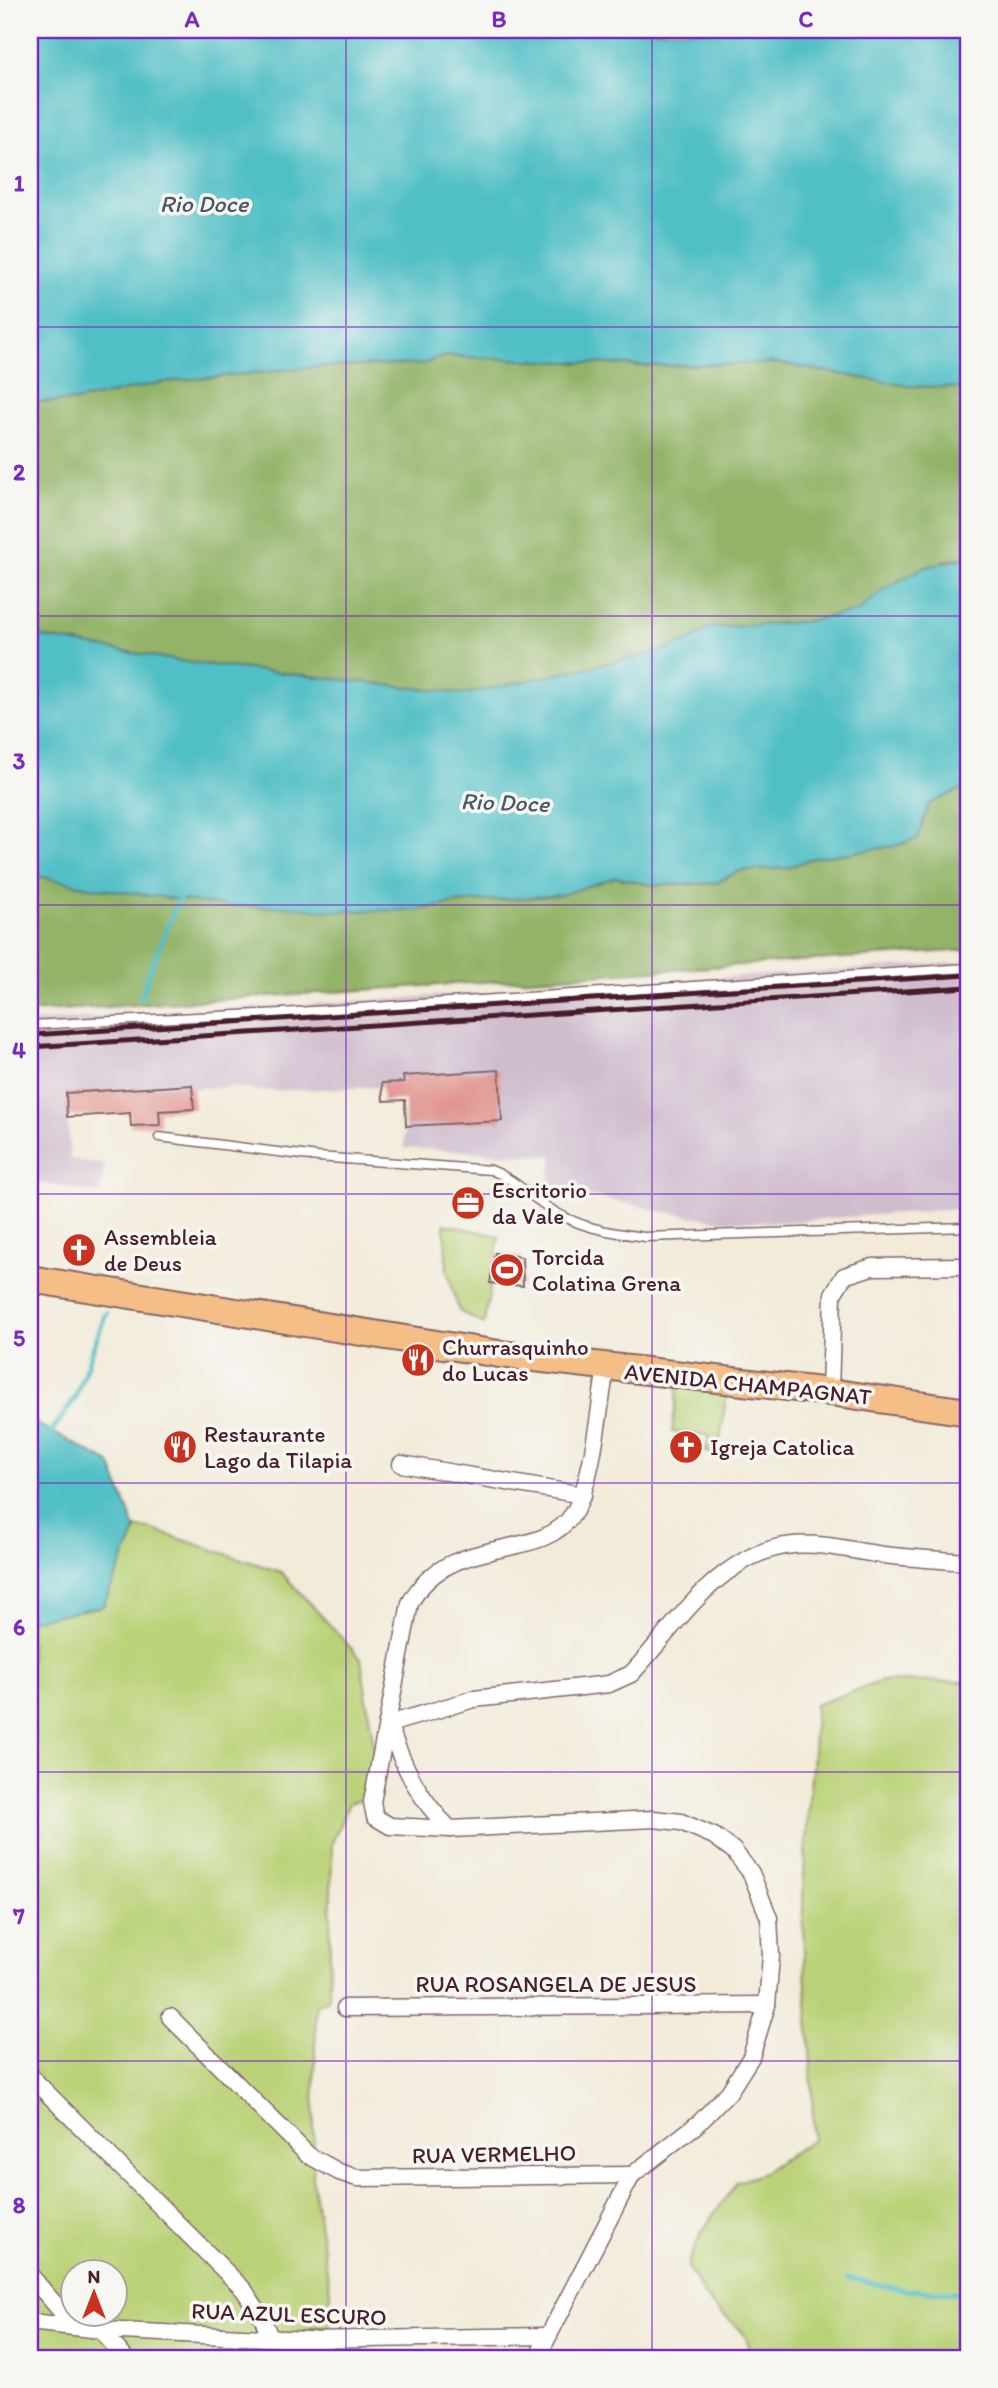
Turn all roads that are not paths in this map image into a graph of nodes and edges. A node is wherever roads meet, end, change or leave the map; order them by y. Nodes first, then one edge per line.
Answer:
1 (968, 968) edge
2 (30, 1026) edge
3 (159, 1136) dead end
4 (968, 1227) edge
5 (968, 1266) edge
6 (30, 1279) edge
7 (606, 1368) junction
8 (830, 1392) junction
9 (968, 1412) edge
10 (401, 1464) dead end
11 (583, 1495) junction
12 (968, 1562) edge
13 (388, 1724) junction
14 (450, 1829) junction
15 (767, 2005) junction
16 (345, 2008) dead end
17 (170, 2017) dead end
18 (30, 2076) edge
19 (632, 2175) junction
20 (30, 2274) edge
21 (60, 2310) edge
22 (30, 2322) edge
23 (60, 2323) edge
24 (91, 2328) edge
25 (101, 2330) junction
26 (548, 2336) junction
27 (270, 2338) junction
28 (125, 2358) edge
29 (537, 2358) edge

1 - 2 lane
3 - 4 lane
5 - 8 street
6 - 7 main road, AVENIDA CHAMPAGNAT
7 - 8 main road, AVENIDA CHAMPAGNAT
7 - 11 street
8 - 9 main road, AVENIDA CHAMPAGNAT
10 - 11 street
11 - 13 street
12 - 13 street
13 - 14 street
13 - 14 street
14 - 15 street
15 - 16 street, RUA ROSANGELA DE JESUS
15 - 19 street
17 - 19 street, RUA VERMELHO
18 - 27 street
19 - 26 street
20 - 21 street
22 - 23 street, RUA AZUL ESCURO
24 - 25 street, RUA AZUL ESCURO
25 - 27 street, RUA AZUL ESCURO
25 - 28 street
26 - 27 street, RUA AZUL ESCURO
26 - 29 street

